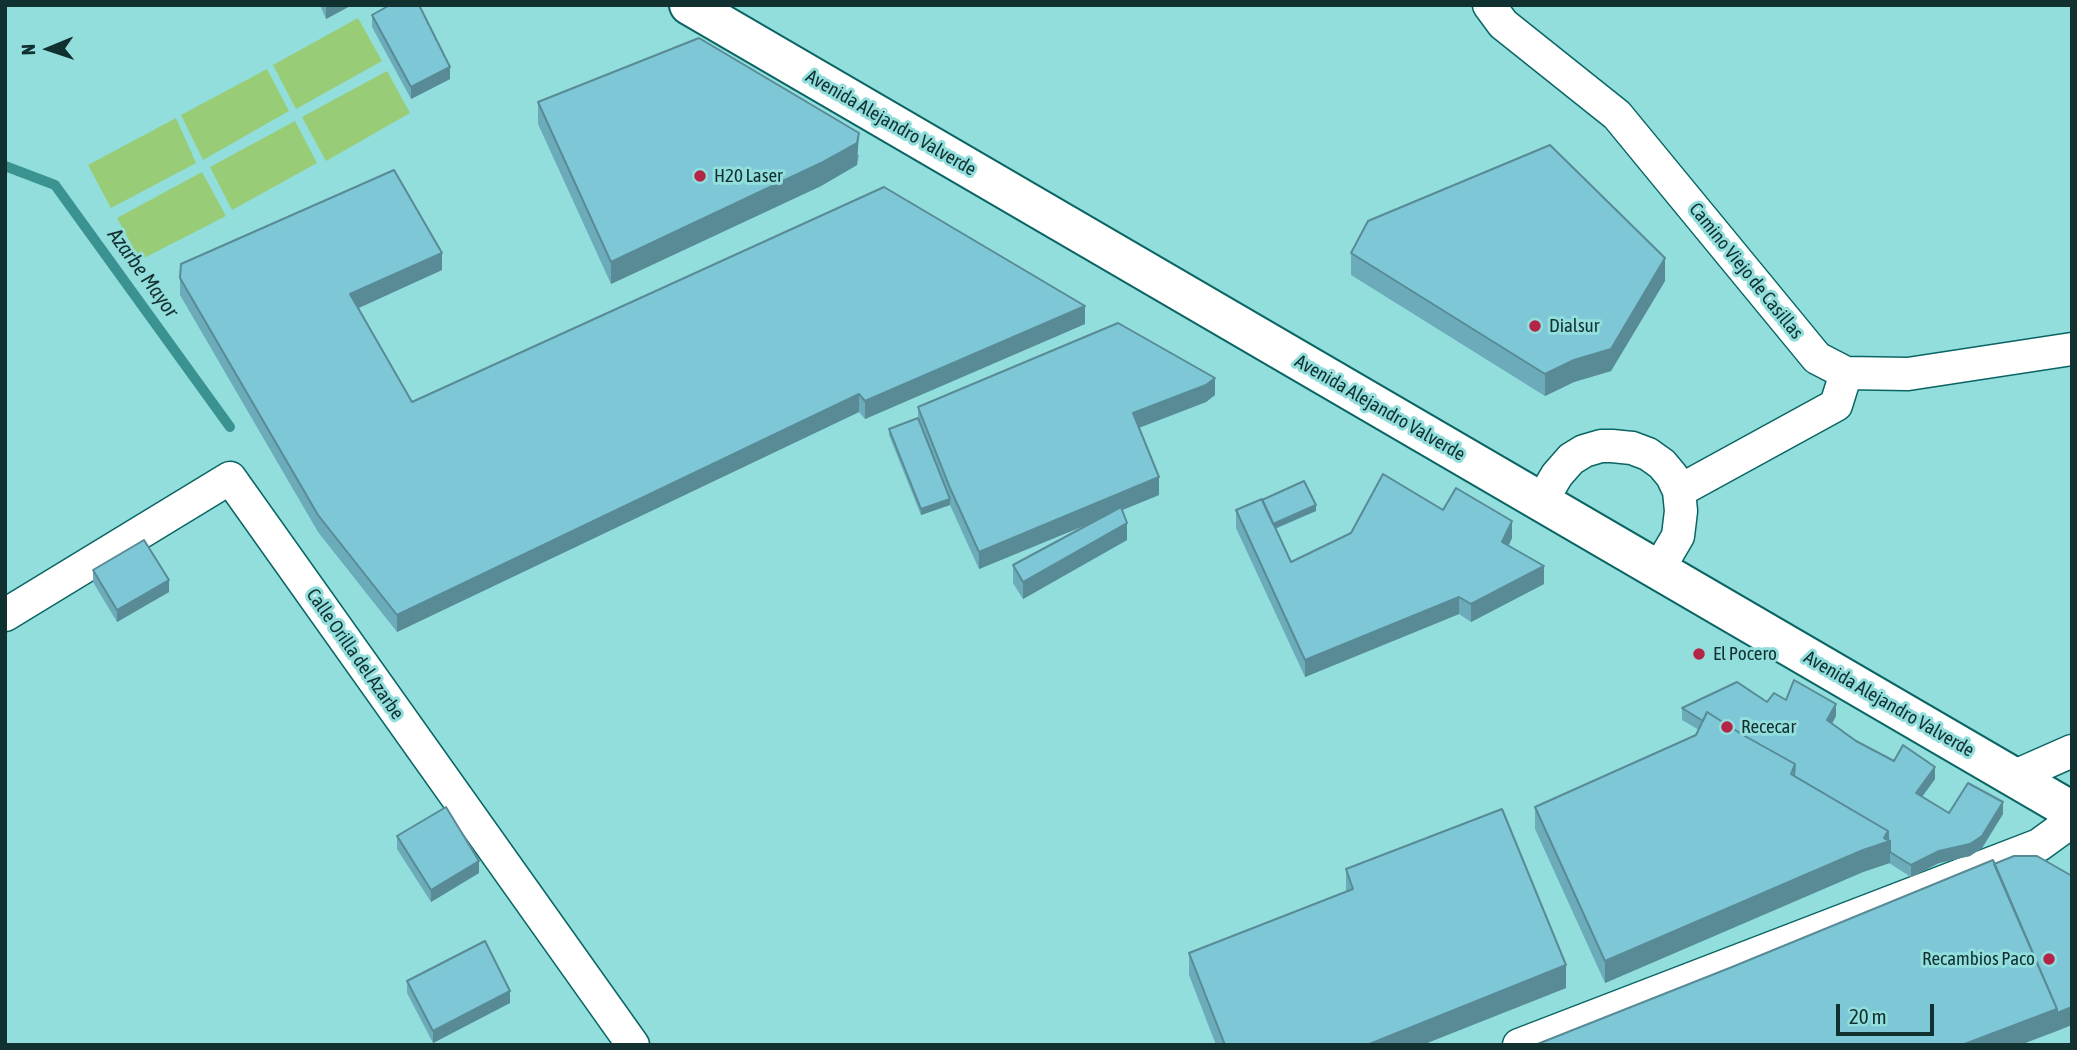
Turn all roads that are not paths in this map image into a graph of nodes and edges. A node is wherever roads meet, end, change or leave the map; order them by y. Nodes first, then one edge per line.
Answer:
1 (689, 5) edge
2 (1489, 5) edge
3 (2072, 349) edge
4 (1846, 373) junction
5 (1679, 491) junction
6 (1541, 502) junction
7 (1658, 569) junction
8 (5, 615) edge
9 (2072, 751) edge
10 (2013, 778) junction
11 (2072, 811) edge
12 (2072, 821) edge
13 (633, 1045) edge
14 (1519, 1045) edge

1 - 6 main road, Avenida Alejandro Valverde
2 - 4 street, Camino Viejo de Casillas
3 - 4 street, Camino Viejo de Casillas
4 - 5 street
5 - 6 street
5 - 7 street
6 - 7 main road, Avenida Alejandro Valverde
7 - 10 main road, Avenida Alejandro Valverde
8 - 13 street, Calle Orilla del Azarbe
9 - 10 street
10 - 11 main road, Avenida Alejandro Valverde
12 - 14 street

